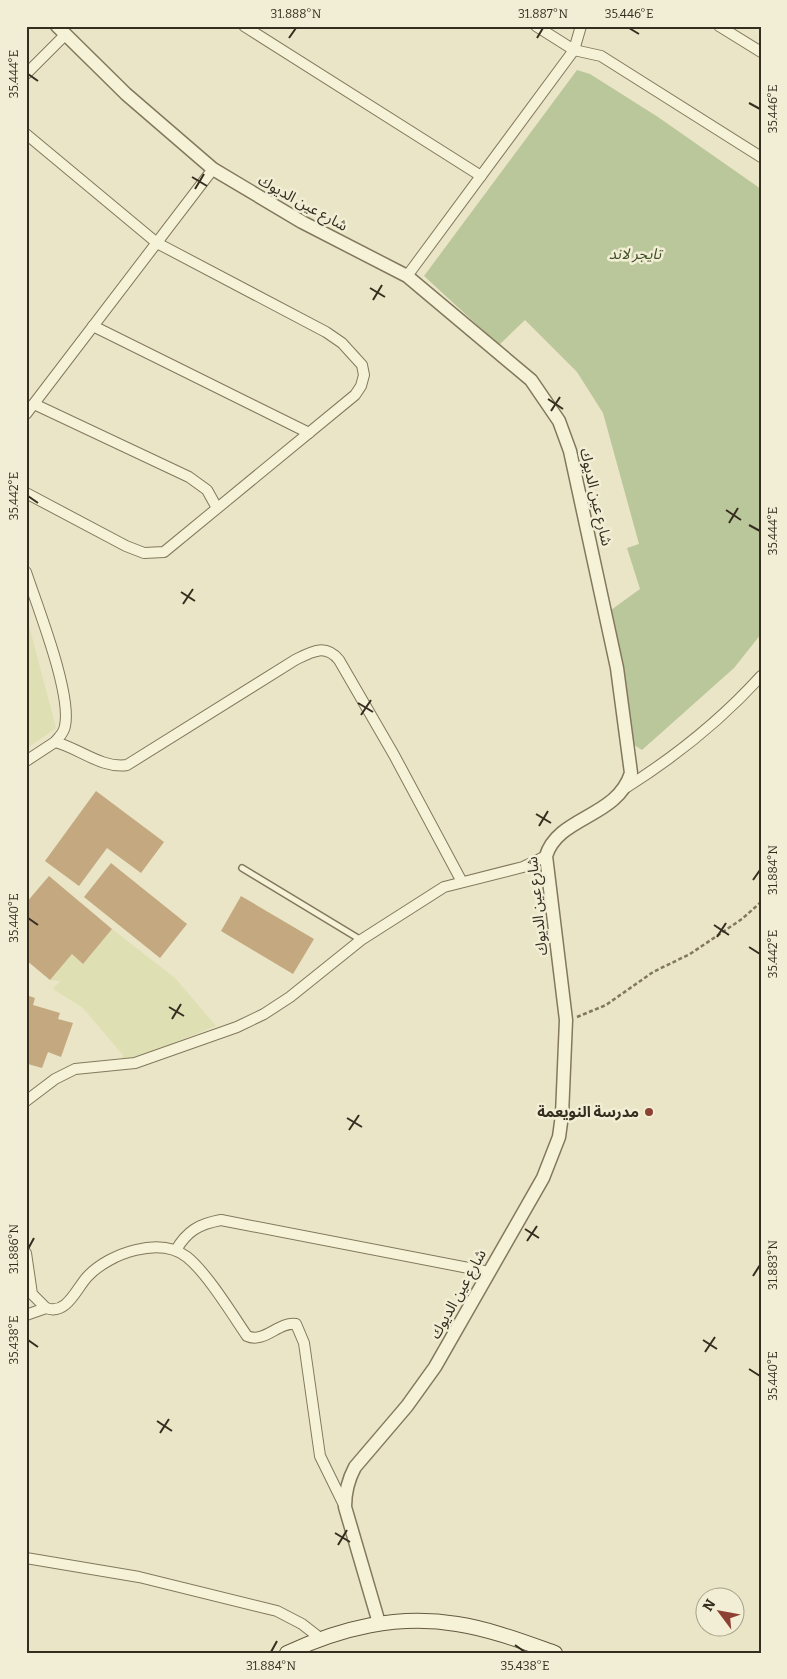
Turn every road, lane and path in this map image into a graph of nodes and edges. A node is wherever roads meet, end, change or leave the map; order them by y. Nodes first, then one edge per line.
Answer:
1 (244, 26) edge
2 (536, 26) edge
3 (581, 26) edge
4 (719, 26) edge
5 (61, 31) edge
6 (574, 50) junction
7 (761, 52) edge
8 (26, 74) edge
9 (26, 134) edge
10 (761, 157) edge
11 (214, 169) junction
12 (481, 176) junction
13 (157, 244) junction
14 (407, 276) junction
15 (93, 326) junction
16 (34, 404) junction
17 (26, 414) edge
18 (309, 433) junction
19 (26, 493) edge
20 (217, 508) junction
21 (26, 572) edge
22 (761, 676) edge
23 (55, 742) junction
24 (26, 761) edge
25 (627, 787) junction
26 (546, 856) junction
27 (242, 868) dead end
28 (462, 882) junction
29 (761, 902) edge
30 (361, 940) junction
31 (566, 1020) junction
32 (26, 1101) edge
33 (176, 1250) junction
34 (26, 1253) edge
35 (489, 1272) junction
36 (46, 1308) junction
37 (26, 1315) edge
38 (345, 1507) junction
39 (26, 1558) edge
40 (379, 1623) junction
41 (320, 1638) junction
42 (287, 1653) edge
43 (555, 1653) edge

1 - 12 street
2 - 6 street
3 - 6 street
4 - 7 street
5 - 8 street
5 - 11 street, شارع عين الديوك
6 - 10 street
6 - 12 street
9 - 13 street
11 - 13 street
11 - 14 street, شارع عين الديوك
12 - 14 street
13 - 15 street
13 - 18 street
14 - 25 street, شارع عين الديوك
15 - 16 street
15 - 18 street
16 - 17 street
16 - 20 street
18 - 20 street
19 - 20 street
21 - 23 street
22 - 25 street
23 - 24 street
23 - 28 street
25 - 26 street, شارع عين الديوك
26 - 28 street
26 - 31 street, شارع عين الديوك
27 - 30 lane
28 - 30 street
29 - 31 path
30 - 32 street
31 - 35 street, شارع عين الديوك
33 - 35 street
33 - 36 street
33 - 38 street
34 - 36 street
35 - 38 street, شارع عين الديوك
36 - 37 street
38 - 40 street, شارع عين الديوك
39 - 41 street
40 - 41 main road
40 - 43 main road
41 - 42 main road

